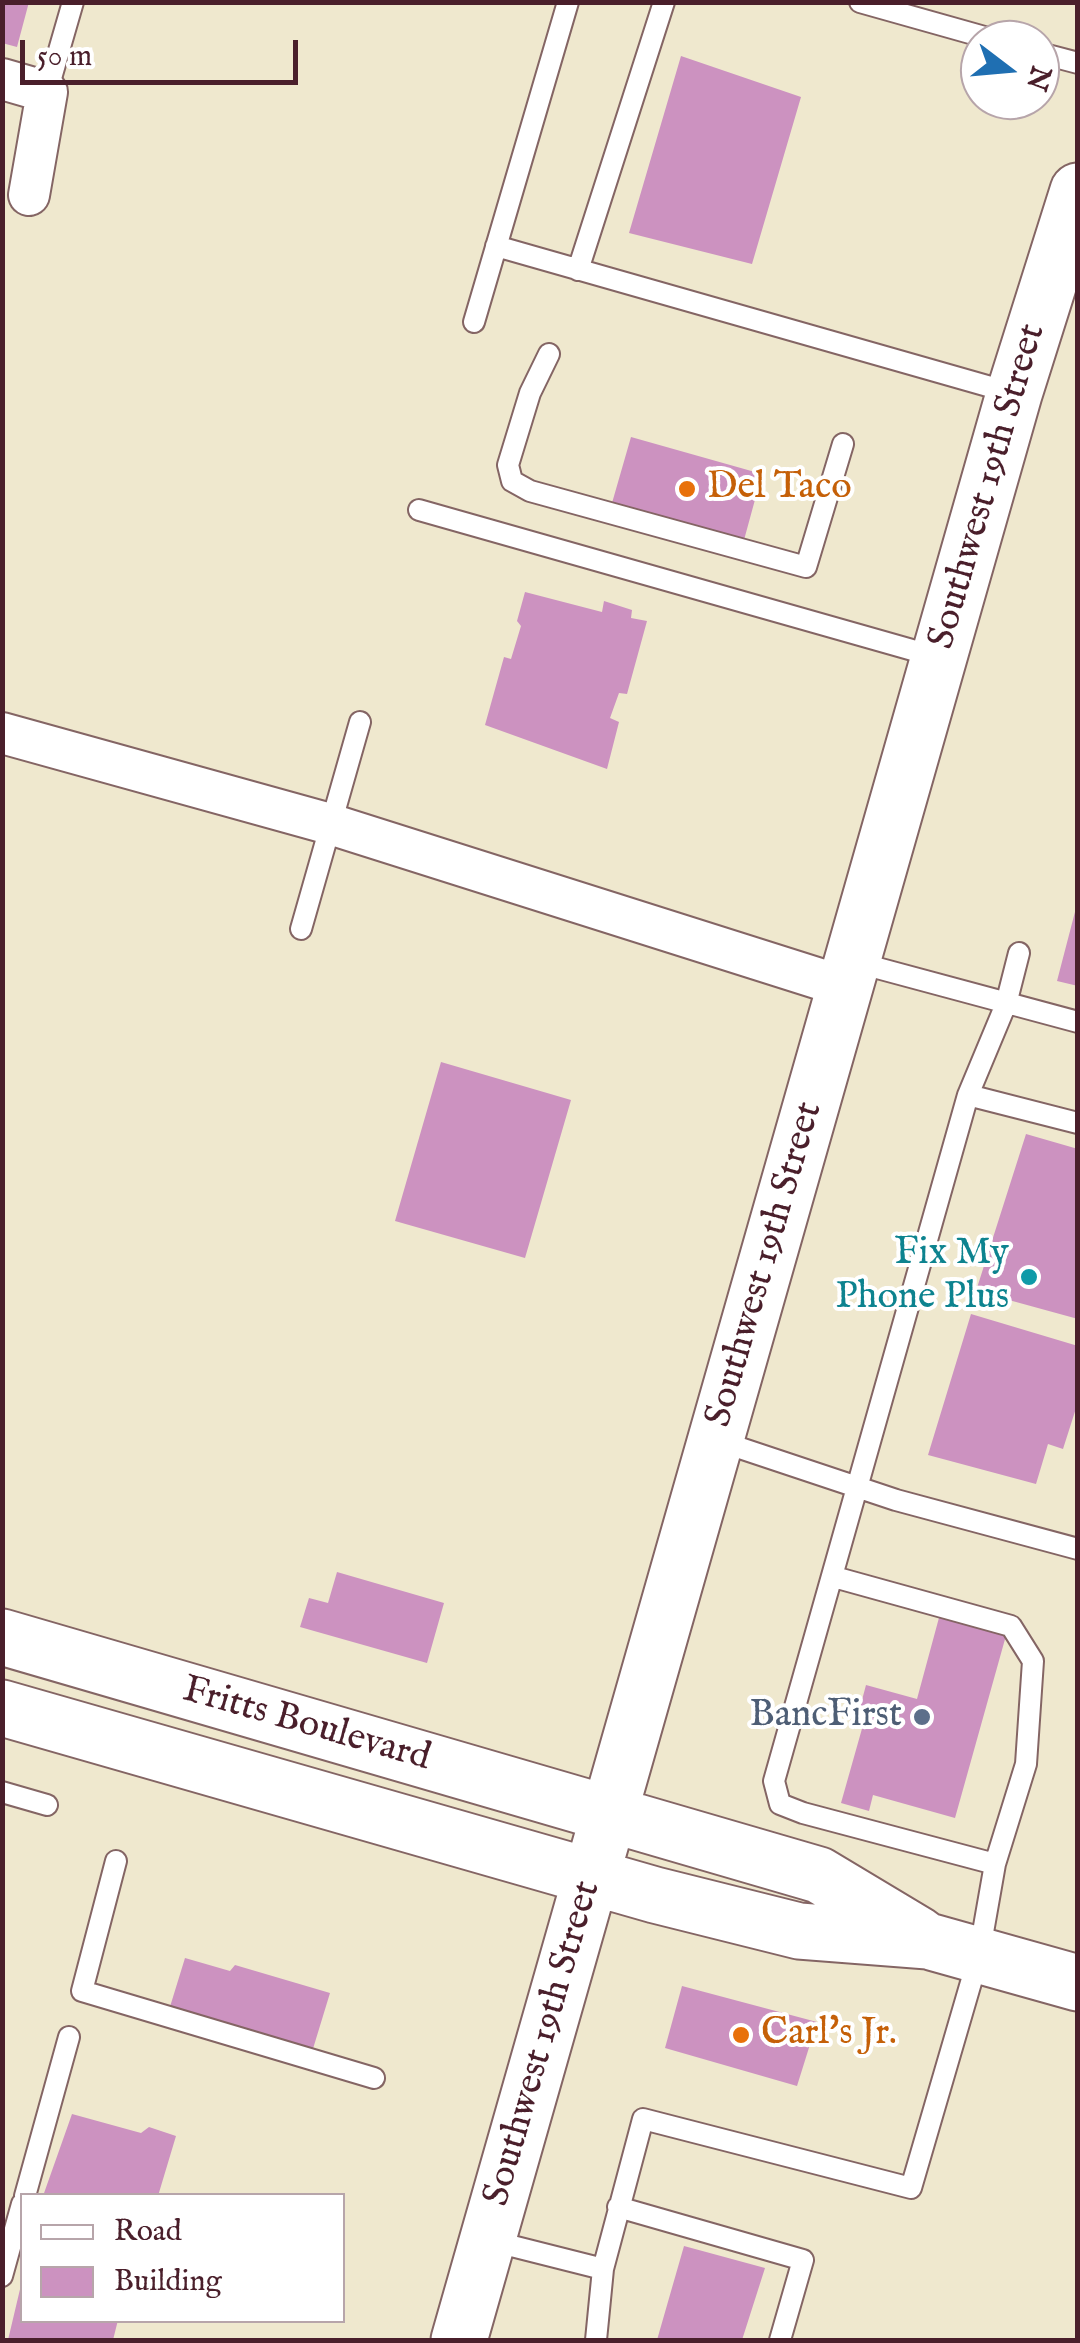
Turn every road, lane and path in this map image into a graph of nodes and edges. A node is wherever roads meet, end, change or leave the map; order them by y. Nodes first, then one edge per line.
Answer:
1 (73, 2) edge
2 (568, 2) edge
3 (664, 2) edge
4 (860, 2) edge
5 (960, 30) edge
6 (2, 79) edge
7 (48, 92) junction
8 (1078, 191) edge
9 (29, 195) dead end
10 (496, 246) junction
11 (578, 270) junction
12 (474, 322) dead end
13 (549, 354) dead end
14 (1014, 394) junction
15 (843, 444) dead end
16 (419, 510) dead end
17 (939, 658) junction
18 (360, 722) dead end
19 (2, 733) edge
20 (330, 824) junction
21 (300, 929) dead end
22 (1019, 953) dead end
23 (849, 974) junction
24 (1006, 1004) junction
25 (1078, 1022) edge
26 (968, 1095) junction
27 (1078, 1122) edge
28 (716, 1441) junction
29 (857, 1487) junction
30 (1078, 1549) edge
31 (834, 1577) junction
32 (2, 1637) edge
33 (2, 1708) edge
34 (2, 1792) edge
35 (46, 1806) dead end
36 (610, 1813) junction
37 (116, 1860) dead end
38 (995, 1864) junction
39 (591, 1878) junction
40 (954, 1948) junction
41 (1072, 1975) edge
42 (69, 2037) dead end
43 (374, 2078) dead end
44 (26, 2193) edge
45 (618, 2207) junction
46 (20, 2211) edge
47 (487, 2240) junction
48 (604, 2269) junction
49 (2, 2276) edge
50 (458, 2340) edge
51 (596, 2340) edge
52 (780, 2340) edge

1 - 7 lane
2 - 10 lane
3 - 11 lane
4 - 5 lane
6 - 7 street
7 - 9 street
8 - 14 street, Southwest 19th Street
10 - 11 lane
10 - 12 lane
11 - 14 lane
13 - 15 lane
14 - 17 street, Southwest 19th Street
16 - 17 lane
17 - 23 street, Southwest 19th Street
18 - 20 lane
19 - 20 street
20 - 21 lane
20 - 23 street
22 - 24 lane
23 - 24 lane
23 - 28 street, Southwest 19th Street
24 - 25 lane
24 - 26 lane
26 - 27 lane
26 - 29 lane
28 - 29 lane
28 - 36 street, Southwest 19th Street
29 - 30 lane
29 - 31 lane
31 - 38 lane
31 - 38 lane
32 - 36 street, Fritts Boulevard
33 - 39 street, Fritts Boulevard
34 - 35 lane
36 - 39 street, Southwest 19th Street
36 - 40 street, Fritts Boulevard
37 - 43 lane
38 - 40 lane
39 - 40 street, Fritts Boulevard
39 - 47 street, Southwest 19th Street
40 - 41 street
40 - 45 lane
42 - 44 lane
45 - 48 lane
45 - 52 lane
46 - 49 lane
47 - 48 lane
47 - 50 street, Southwest 19th Street
48 - 51 lane

